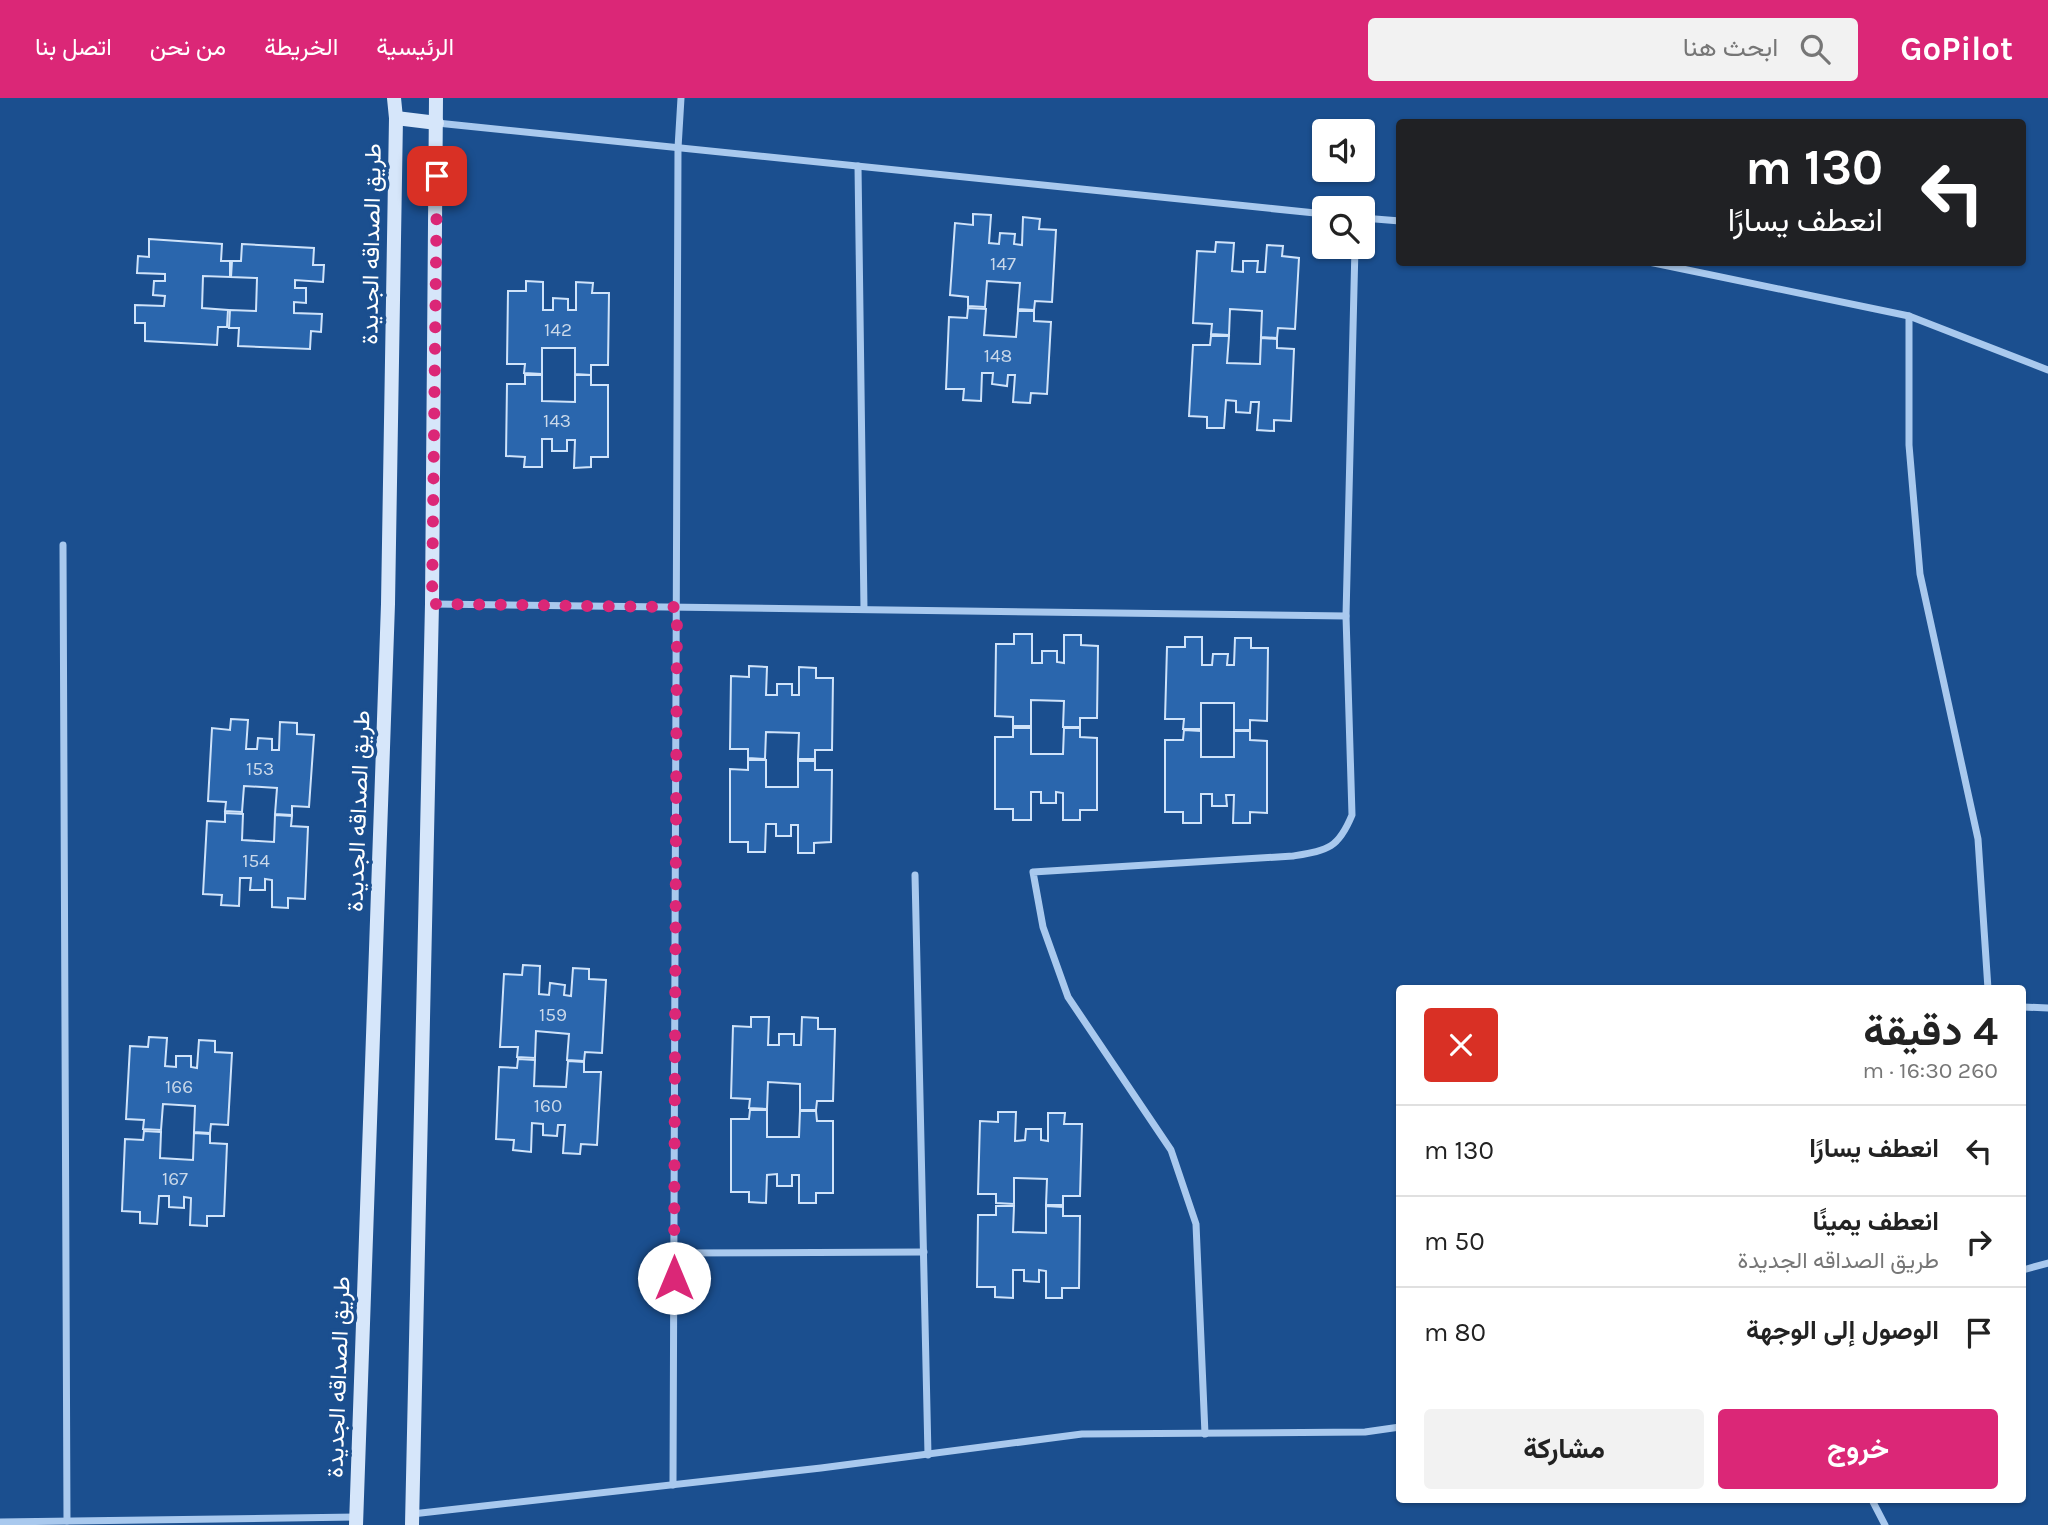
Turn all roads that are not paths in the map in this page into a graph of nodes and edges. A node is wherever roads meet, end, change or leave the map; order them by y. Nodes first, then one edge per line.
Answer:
1 (394, 98) edge
2 (436, 98) edge
3 (681, 98) edge
4 (396, 118) junction
5 (438, 123) junction
6 (678, 148) junction
7 (858, 166) junction
8 (1312, 213) edge
9 (1375, 219) edge
10 (1396, 221) edge
11 (1355, 259) edge
12 (1668, 266) edge
13 (1909, 316) junction
14 (2048, 370) edge
15 (63, 545) dead end
16 (432, 604) junction
17 (677, 607) junction
18 (864, 609) junction
19 (1346, 616) junction
20 (915, 875) dead end
21 (1989, 985) edge
22 (2026, 1007) edge
23 (2048, 1008) edge
24 (674, 1252) junction
25 (924, 1252) junction
26 (2048, 1263) edge
27 (2026, 1269) edge
28 (1396, 1428) edge
29 (1205, 1434) junction
30 (928, 1455) junction
31 (673, 1485) junction
32 (1874, 1503) edge
33 (412, 1519) edge
34 (67, 1521) junction
35 (356, 1521) edge
36 (0, 1522) edge
37 (1885, 1525) edge

1 - 4 street, طريق الصداقه الجديدة
2 - 5 street
3 - 6 street
4 - 5 street
4 - 35 street, طريق الصداقه الجديدة
5 - 6 street
5 - 16 street
6 - 7 street
6 - 17 street
7 - 8 street
7 - 18 street
9 - 10 street
11 - 19 street
12 - 13 street
13 - 14 street
13 - 21 street
15 - 34 street
16 - 17 street
16 - 33 street
17 - 18 street
17 - 24 street
18 - 19 street
19 - 29 street
20 - 25 street
22 - 23 street
24 - 25 street
24 - 31 street
25 - 30 street
26 - 27 street
28 - 29 street
29 - 30 street
30 - 31 street
31 - 33 street
32 - 37 street
34 - 35 street
34 - 36 street

